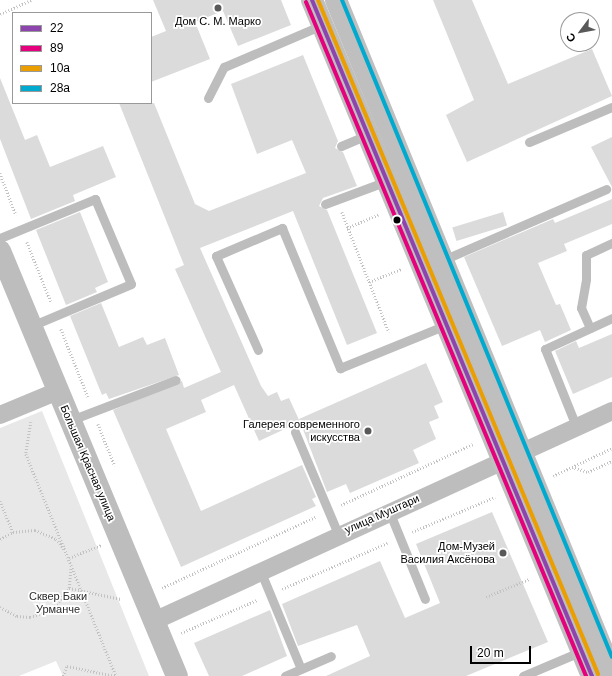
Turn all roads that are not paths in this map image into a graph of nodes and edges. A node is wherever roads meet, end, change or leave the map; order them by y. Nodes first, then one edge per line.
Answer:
1 (312, 0) edge
2 (336, 0) edge
3 (322, 25) junction
4 (208, 98) dead end
5 (612, 107) edge
6 (367, 135) junction
7 (530, 142) dead end
8 (341, 146) dead end
9 (387, 181) junction
10 (606, 189) dead end
11 (325, 204) dead end
12 (0, 238) edge
13 (612, 243) edge
14 (0, 250) edge
15 (443, 260) junction
16 (612, 318) edge
17 (446, 325) junction
18 (31, 326) junction
19 (590, 328) junction
20 (258, 350) dead end
21 (176, 380) dead end
22 (58, 392) junction
23 (612, 411) edge
24 (0, 415) edge
25 (70, 420) junction
26 (576, 426) junction
27 (295, 432) dead end
28 (522, 451) junction
29 (502, 460) junction
30 (389, 511) junction
31 (338, 534) junction
32 (260, 570) junction
33 (425, 598) dead end
34 (154, 620) junction
35 (582, 651) junction
36 (331, 656) dead end
37 (301, 669) junction
38 (612, 673) edge
39 (177, 676) edge
40 (285, 676) edge
41 (523, 676) edge
42 (592, 676) edge

1 - 3 main road
2 - 15 main road
3 - 4 lane
3 - 6 main road
5 - 7 lane
6 - 8 lane
6 - 9 main road
9 - 11 lane
9 - 17 main road
10 - 15 lane
12 - 18 lane
13 - 19 lane
14 - 18 street, Большая Красная улица
15 - 28 main road
16 - 19 lane
17 - 20 lane
17 - 29 main road
18 - 22 street, Большая Красная улица
19 - 26 lane
21 - 25 lane
22 - 24 street
22 - 25 street, Большая Красная улица
23 - 26 street, улица Муштари
25 - 34 street, Большая Красная улица
26 - 28 street, улица Муштари
27 - 31 lane
28 - 29 street, улица Муштари
28 - 38 main road
29 - 30 street, улица Муштари
29 - 35 main road
30 - 31 street, улица Муштари
30 - 33 lane
31 - 32 street, улица Муштари
32 - 34 street, улица Муштари
32 - 37 lane
34 - 39 street, Большая Красная улица
35 - 41 lane
35 - 42 main road
36 - 37 lane
37 - 40 lane

